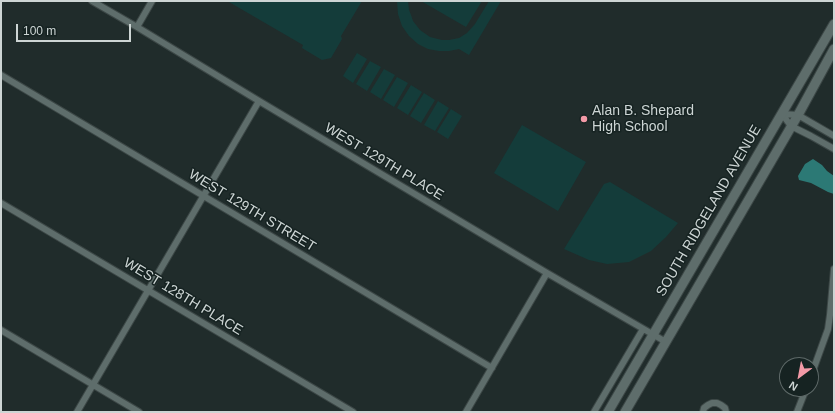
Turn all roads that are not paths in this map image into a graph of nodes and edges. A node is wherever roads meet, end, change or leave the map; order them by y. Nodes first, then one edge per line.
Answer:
1 (92, 1) edge
2 (152, 1) edge
3 (834, 24) edge
4 (137, 27) junction
5 (834, 49) edge
6 (1, 75) edge
7 (259, 101) junction
8 (782, 114) junction
9 (798, 115) junction
10 (791, 126) junction
11 (834, 136) edge
12 (834, 149) edge
13 (203, 196) junction
14 (1, 203) edge
15 (834, 269) edge
16 (547, 273) junction
17 (834, 289) edge
18 (149, 291) junction
19 (643, 329) junction
20 (1, 330) edge
21 (653, 335) junction
22 (666, 342) junction
23 (818, 357) edge
24 (492, 368) junction
25 (93, 385) junction
26 (803, 397) edge
27 (77, 412) edge
28 (139, 412) edge
29 (353, 412) edge
30 (466, 412) edge
31 (594, 412) edge
32 (608, 412) edge
33 (625, 412) edge
34 (703, 412) edge
35 (726, 412) edge
36 (797, 412) edge

1 - 4 street, WEST 129TH PLACE
2 - 4 street
3 - 8 main road, SOUTH RIDGELAND AVENUE
4 - 7 street, WEST 129TH PLACE
5 - 9 main road, SOUTH RIDGELAND AVENUE
6 - 13 street, WEST 129TH STREET
7 - 13 street
7 - 16 street, WEST 129TH PLACE
8 - 9 street
8 - 10 street
8 - 21 main road, SOUTH RIDGELAND AVENUE
9 - 10 main road, SOUTH RIDGELAND AVENUE
9 - 11 street
10 - 12 street
10 - 22 main road, SOUTH RIDGELAND AVENUE
13 - 18 street
13 - 24 street, WEST 129TH STREET
14 - 18 street, WEST 128TH PLACE
15 - 17 street
16 - 19 street, WEST 129TH PLACE
16 - 24 street
17 - 23 street
18 - 25 street
18 - 29 street, WEST 128TH PLACE
19 - 21 street, WEST 129TH PLACE
19 - 31 street
20 - 25 street
21 - 22 street, WEST 129TH PLACE
21 - 32 main road, SOUTH RIDGELAND AVENUE
22 - 33 main road, SOUTH RIDGELAND AVENUE
24 - 30 street
25 - 27 street
25 - 28 street
26 - 36 street
34 - 35 street

